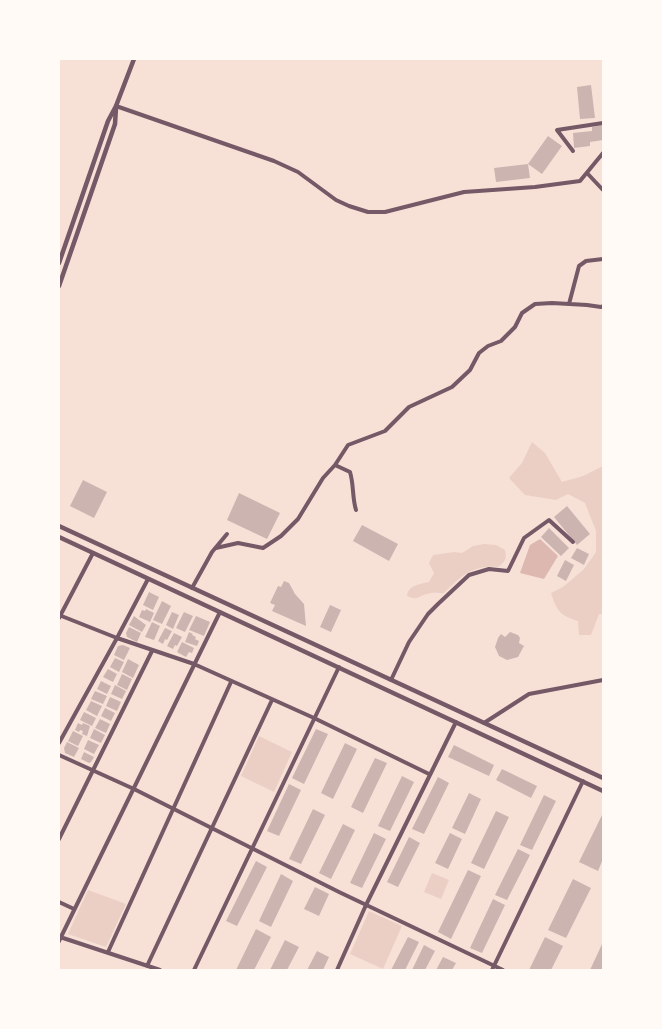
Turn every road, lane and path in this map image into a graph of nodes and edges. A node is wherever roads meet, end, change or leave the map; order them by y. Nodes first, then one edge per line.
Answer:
1 (133, 59) edge
2 (116, 106) junction
3 (603, 123) edge
4 (573, 151) dead end
5 (603, 154) edge
6 (586, 173) junction
7 (603, 190) edge
8 (603, 259) edge
9 (59, 263) edge
10 (59, 286) edge
11 (569, 304) junction
12 (603, 306) edge
13 (335, 465) junction
14 (356, 510) dead end
15 (59, 526) edge
16 (227, 534) dead end
17 (59, 537) edge
18 (573, 542) dead end
19 (216, 548) junction
20 (93, 553) junction
21 (148, 579) junction
22 (192, 588) junction
23 (220, 612) junction
24 (59, 616) edge
25 (117, 638) junction
26 (152, 651) junction
27 (194, 664) junction
28 (339, 668) junction
29 (392, 680) junction
30 (603, 680) edge
31 (231, 682) junction
32 (272, 700) junction
33 (314, 718) junction
34 (456, 722) junction
35 (484, 723) junction
36 (59, 743) edge
37 (59, 754) edge
38 (93, 771) junction
39 (429, 774) junction
40 (603, 778) edge
41 (583, 781) junction
42 (134, 789) junction
43 (603, 791) edge
44 (172, 808) junction
45 (213, 828) junction
46 (59, 839) edge
47 (252, 848) junction
48 (59, 902) edge
49 (366, 905) junction
50 (74, 909) junction
51 (60, 939) edge
52 (108, 952) junction
53 (147, 966) junction
54 (493, 968) edge
55 (160, 970) edge
56 (194, 970) edge
57 (337, 970) edge
58 (502, 970) edge

1 - 2 street
2 - 6 street
2 - 9 street
2 - 10 street
3 - 4 street
5 - 6 street
6 - 7 street
8 - 11 street
11 - 12 street
11 - 13 street
13 - 14 street
13 - 19 street
15 - 22 street
16 - 19 street
17 - 20 street
18 - 29 street
19 - 22 street
20 - 21 street
20 - 24 street
21 - 23 street
21 - 25 street
22 - 29 street
23 - 27 street
23 - 28 street
24 - 25 street
25 - 26 street
25 - 36 street
26 - 27 street
26 - 38 street
27 - 31 street
27 - 42 street
28 - 33 street
28 - 34 street
29 - 35 street
30 - 35 street
31 - 32 street
31 - 44 street
32 - 33 street
32 - 45 street
33 - 39 street
33 - 47 street
34 - 39 street
34 - 41 street
35 - 40 street
37 - 38 street
38 - 42 street
38 - 46 street
39 - 49 street
41 - 43 street
41 - 54 street
42 - 44 street
42 - 50 street
44 - 45 street
44 - 52 street
45 - 47 street
45 - 53 street
47 - 49 street
47 - 56 street
48 - 50 street
49 - 54 street
49 - 57 street
50 - 51 street
51 - 52 street
52 - 53 street
53 - 55 street
54 - 58 street

